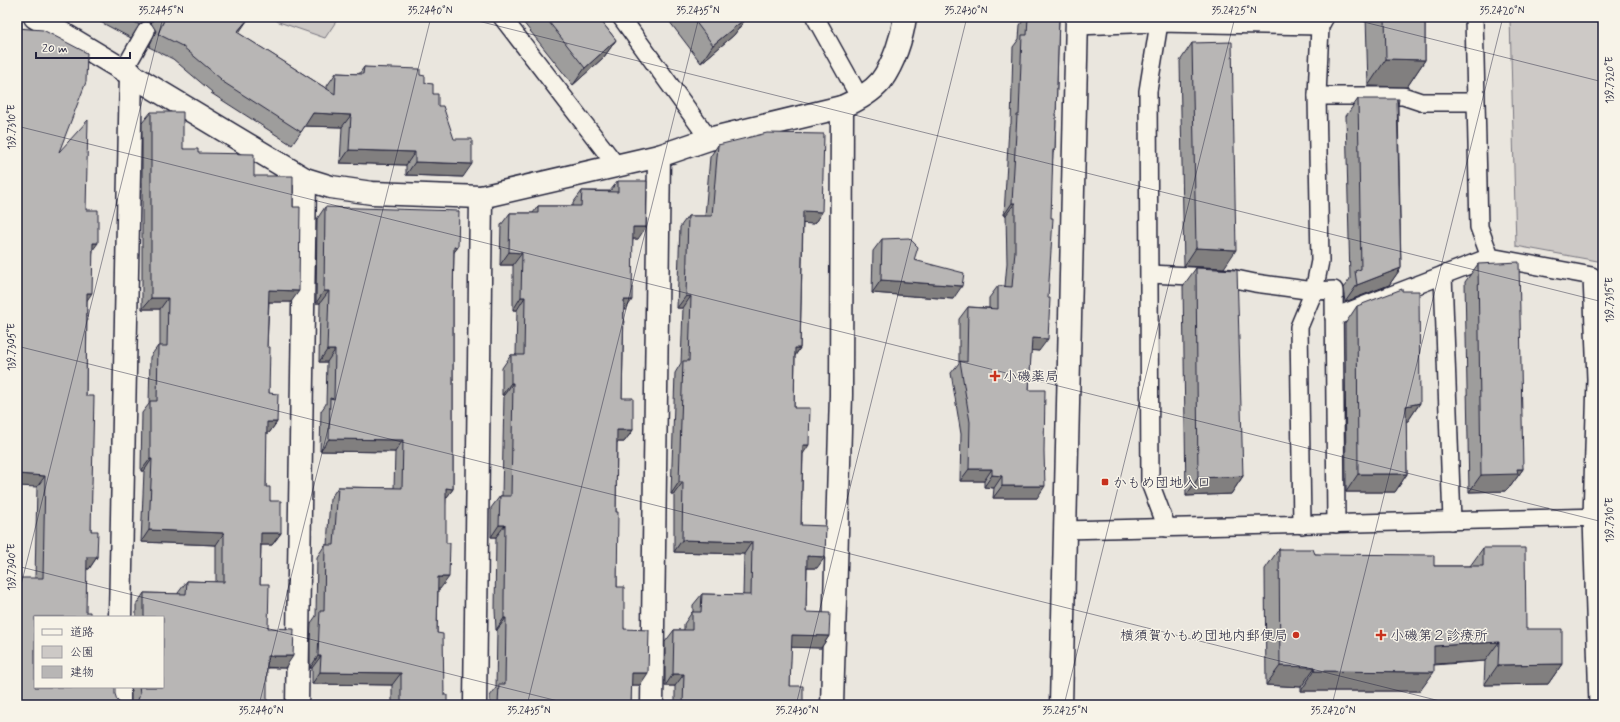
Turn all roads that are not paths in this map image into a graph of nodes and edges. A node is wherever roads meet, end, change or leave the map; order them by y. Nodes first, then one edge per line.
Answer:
1 (35, 17) edge
2 (502, 17) edge
3 (621, 17) edge
4 (815, 17) edge
5 (905, 17) edge
6 (1474, 17) edge
7 (1159, 20) edge
8 (1322, 21) edge
9 (1077, 22) edge
10 (146, 31) edge
11 (128, 71) junction
12 (1317, 96) junction
13 (1475, 102) junction
14 (851, 103) junction
15 (709, 139) junction
16 (660, 156) junction
17 (616, 165) junction
18 (305, 179) junction
19 (481, 197) junction
20 (1490, 257) junction
21 (1150, 274) junction
22 (1443, 275) junction
23 (1314, 291) junction
24 (1334, 317) junction
25 (1600, 378) edge
26 (1599, 442) edge
27 (1598, 517) edge
28 (1452, 521) junction
29 (1336, 524) junction
30 (1302, 525) junction
31 (1167, 528) junction
32 (1065, 530) junction
33 (120, 616) edge
34 (119, 688) edge
35 (119, 705) edge
36 (297, 705) edge
37 (475, 705) edge
38 (652, 705) edge
39 (832, 705) edge
40 (1061, 705) edge
41 (1598, 705) edge

1 - 11 street
2 - 17 lane
3 - 15 lane
4 - 14 lane
5 - 14 street
6 - 13 lane
7 - 8 lane
7 - 9 lane
7 - 21 lane
8 - 12 lane
9 - 32 street
10 - 11 lane
11 - 18 street
11 - 33 street
12 - 13 lane
12 - 23 lane
13 - 20 lane
14 - 15 street
14 - 39 street
15 - 16 street
16 - 17 street
16 - 38 street
17 - 19 street
18 - 19 street
18 - 36 street
19 - 37 street
20 - 22 lane
20 - 25 lane
21 - 23 lane
21 - 31 lane
22 - 24 lane
22 - 28 lane
23 - 24 lane
23 - 30 lane
24 - 29 lane
25 - 26 lane
26 - 27 lane
27 - 28 lane
27 - 41 lane
28 - 29 lane
29 - 30 lane
30 - 31 lane
31 - 32 lane
32 - 40 street
34 - 35 street

